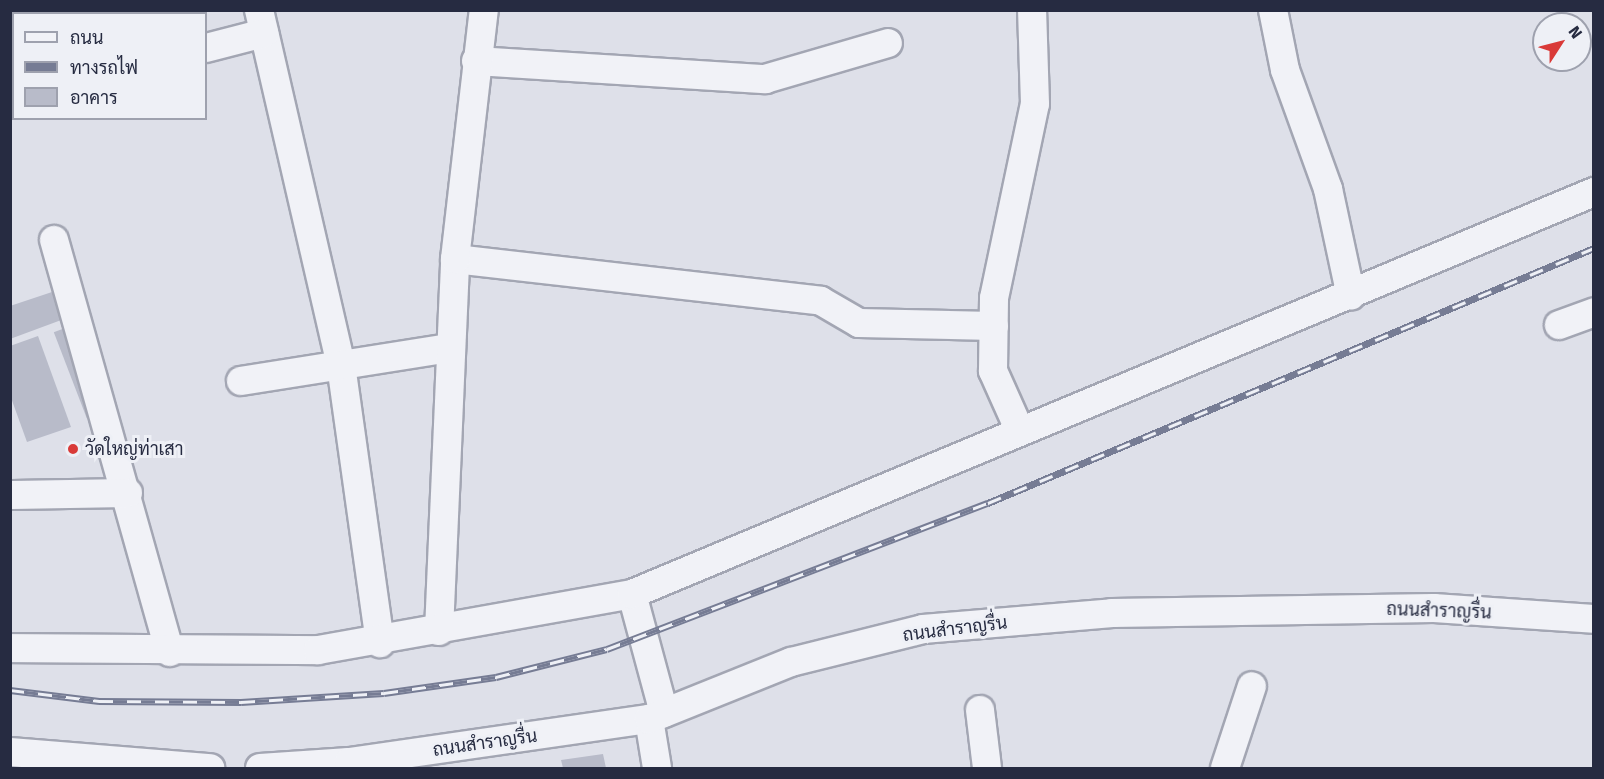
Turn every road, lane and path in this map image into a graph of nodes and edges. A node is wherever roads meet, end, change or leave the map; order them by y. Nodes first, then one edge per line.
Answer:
1 (484, 10) edge
2 (1032, 10) edge
3 (1273, 10) edge
4 (261, 22) edge
5 (888, 43) dead end
6 (207, 48) edge
7 (476, 61) junction
8 (1593, 192) edge
9 (54, 240) dead end
10 (455, 259) junction
11 (1350, 296) junction
12 (1593, 312) edge
13 (1559, 325) dead end
14 (994, 326) junction
15 (450, 348) junction
16 (341, 365) junction
17 (241, 381) dead end
18 (1019, 429) junction
19 (128, 493) junction
20 (10, 495) edge
21 (632, 594) junction
22 (1593, 619) edge
23 (439, 631) junction
24 (380, 643) junction
25 (10, 648) edge
26 (170, 652) junction
27 (1252, 686) dead end
28 (981, 710) dead end
29 (657, 716) junction
30 (10, 752) edge
31 (349, 765) edge
32 (210, 768) edge
33 (260, 768) edge
34 (657, 768) edge
35 (987, 768) edge
36 (1225, 768) edge

1 - 7 street
2 - 14 street
3 - 11 street
4 - 6 street
4 - 16 street
5 - 7 street
7 - 10 street
8 - 11 street
9 - 19 street
10 - 14 street
10 - 15 street
11 - 18 street
12 - 13 street
14 - 18 street
15 - 16 street
15 - 23 street
16 - 17 street
16 - 24 street
18 - 21 street
19 - 20 street
19 - 26 street
21 - 23 street
21 - 29 street
22 - 29 street, ถนนสำราญรื่น
23 - 24 street
24 - 26 street
25 - 26 street
27 - 36 street
28 - 35 street
29 - 31 street, ถนนสำราญรื่น
29 - 34 street
30 - 32 street
31 - 33 street, ถนนสำราญรื่น

